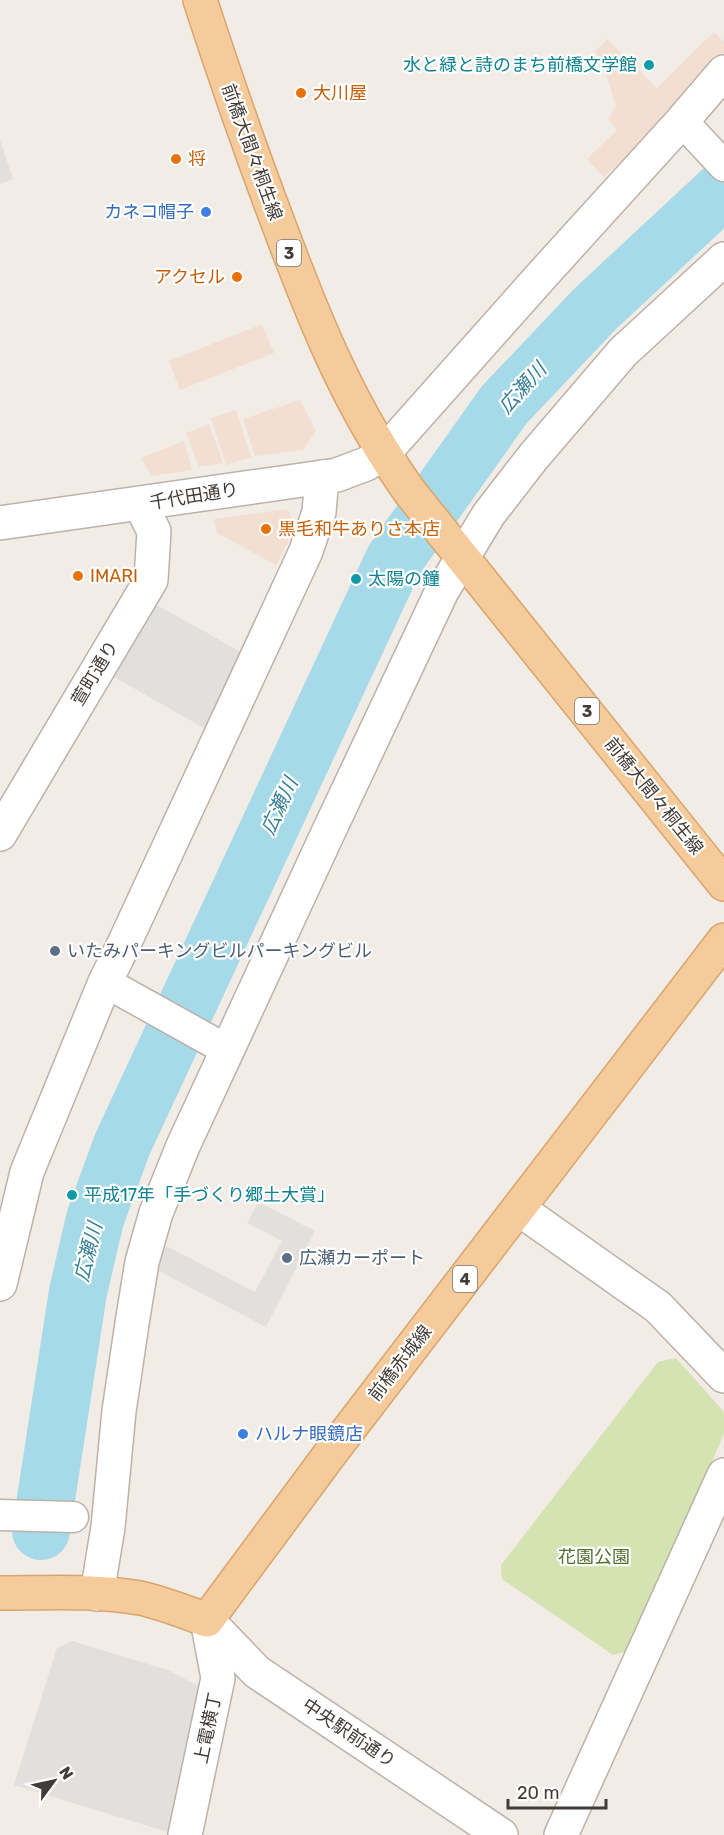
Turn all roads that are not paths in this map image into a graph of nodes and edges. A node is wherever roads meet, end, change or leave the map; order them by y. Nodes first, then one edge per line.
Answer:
1 (200, 0) edge
2 (724, 72) edge
3 (682, 121) junction
4 (720, 162) edge
5 (724, 259) edge
6 (383, 453) junction
7 (322, 477) junction
8 (140, 504) junction
9 (0, 523) edge
10 (455, 548) junction
11 (0, 834) edge
12 (724, 884) edge
13 (724, 940) edge
14 (119, 989) junction
15 (227, 1050) junction
16 (519, 1209) junction
17 (0, 1284) edge
18 (724, 1376) edge
19 (724, 1475) edge
20 (6, 1515) edge
21 (64, 1517) dead end
22 (0, 1593) edge
23 (98, 1594) junction
24 (207, 1620) junction
25 (185, 1835) edge
26 (501, 1835) edge
27 (561, 1835) edge

1 - 6 main road, 前橋大間々桐生線 / 3
2 - 3 street, 千代田通り
3 - 4 street
3 - 6 street, 千代田通り
5 - 10 street
6 - 7 street, 千代田通り
6 - 10 main road, 前橋大間々桐生線 / 3
7 - 8 street, 千代田通り
7 - 14 street
8 - 9 street, 千代田通り
8 - 11 street, 萱町通り
10 - 12 main road, 前橋大間々桐生線 / 3
10 - 15 street
13 - 16 main road, 前橋赤城線 / 4
14 - 15 street
14 - 17 street
15 - 23 street
16 - 18 street
16 - 24 main road, 前橋赤城線 / 4
19 - 27 street
20 - 21 street
22 - 23 main road
23 - 24 main road
24 - 25 street, 上電横丁
24 - 26 street, 中央駅前通り

